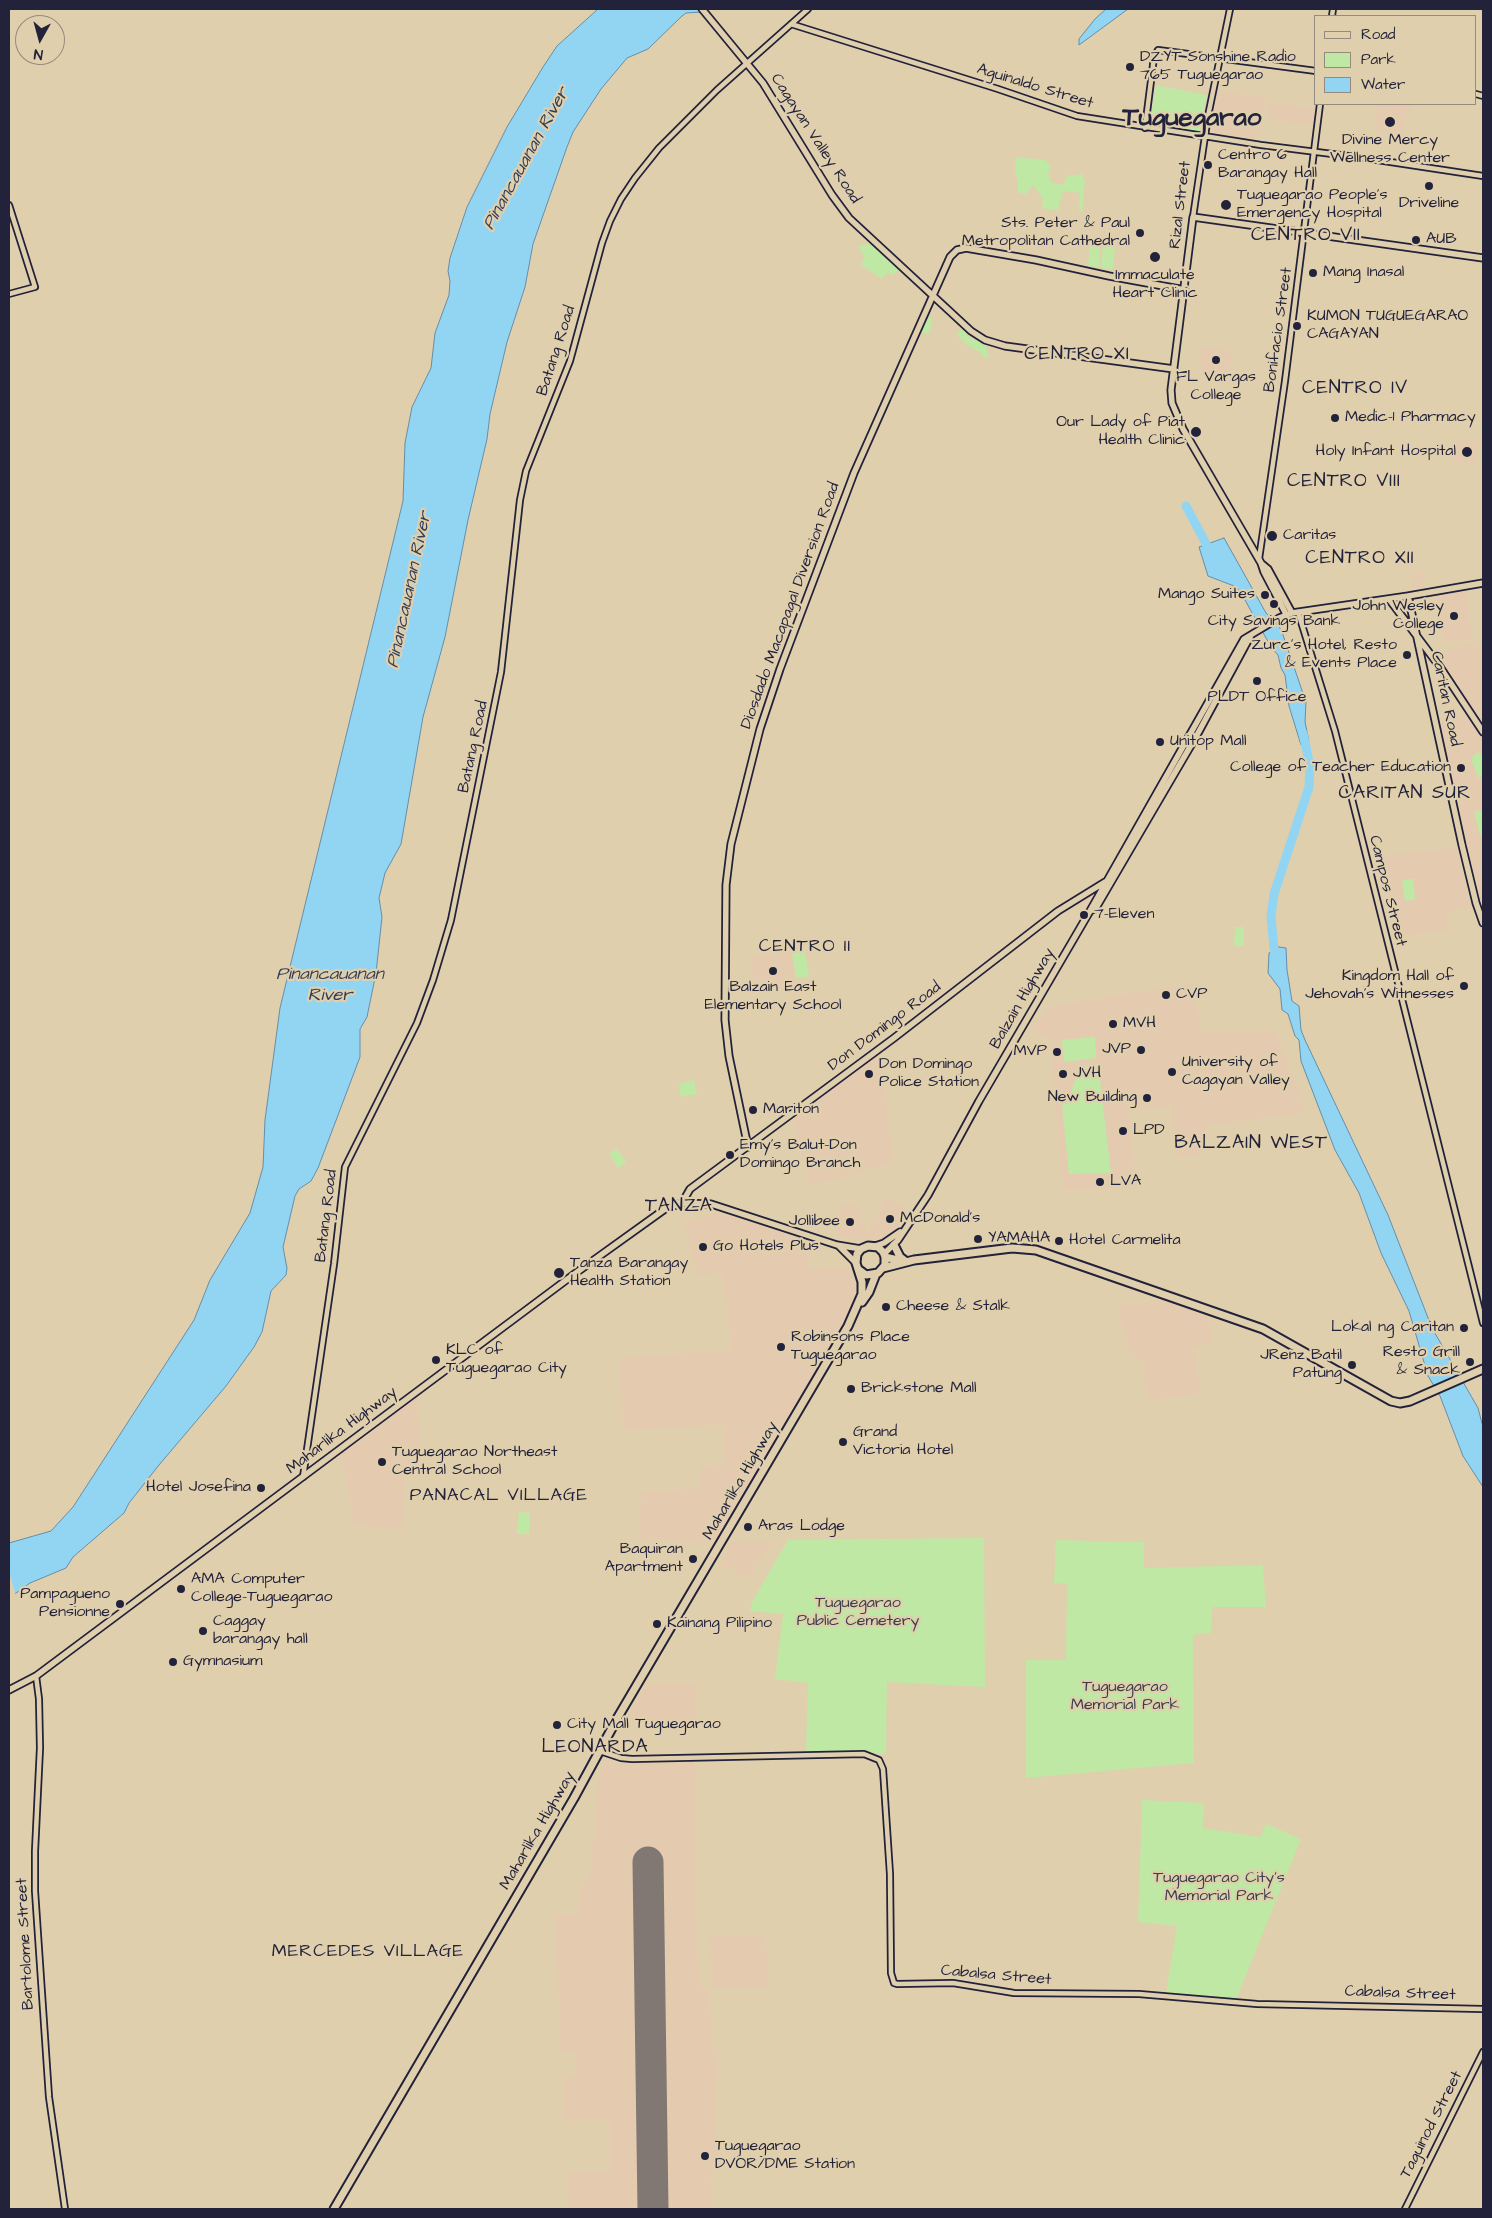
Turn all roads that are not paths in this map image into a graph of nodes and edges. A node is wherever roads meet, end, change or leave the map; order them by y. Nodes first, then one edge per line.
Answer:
1 (702, 9) edge
2 (808, 9) edge
3 (1230, 9) edge
4 (791, 24) junction
5 (1218, 58) junction
6 (748, 63) junction
7 (1314, 70) edge
8 (1320, 105) edge
9 (1145, 128) junction
10 (1204, 137) junction
11 (1314, 152) junction
12 (1483, 176) edge
13 (9, 205) edge
14 (1193, 217) junction
15 (1305, 233) junction
16 (1483, 258) edge
17 (1185, 290) junction
18 (9, 294) edge
19 (933, 297) junction
20 (1174, 369) junction
21 (1260, 561) junction
22 (1483, 583) edge
23 (1408, 596) junction
24 (1389, 599) junction
25 (1292, 613) junction
26 (1418, 638) junction
27 (1483, 732) edge
28 (1108, 882) junction
29 (1483, 923) edge
30 (748, 1147) junction
31 (682, 1203) junction
32 (903, 1229) junction
33 (837, 1245) junction
34 (894, 1245) junction
35 (874, 1246) junction
36 (861, 1249) junction
37 (885, 1256) junction
38 (907, 1262) junction
39 (857, 1266) junction
40 (883, 1268) junction
41 (876, 1274) junction
42 (856, 1311) junction
43 (1483, 1323) edge
44 (1483, 1369) edge
45 (302, 1477) junction
46 (36, 1676) junction
47 (9, 1690) edge
48 (600, 1750) junction
49 (1483, 2009) edge
50 (1483, 2052) edge
51 (65, 2209) edge
52 (334, 2209) edge
53 (1405, 2209) edge

1 - 6 main road, Cagayan Valley Road
2 - 4 street
3 - 5 street, Rizal Street
4 - 6 street
4 - 9 street, Aguinaldo Street
5 - 7 street
5 - 9 street
5 - 10 street, Rizal Street
6 - 19 main road, Cagayan Valley Road
6 - 45 street, Batang Road
8 - 11 street, Bonifacio Street
9 - 10 street, Aguinaldo Street
10 - 11 street, Aguinaldo Street
10 - 14 street, Rizal Street
11 - 12 street, Aguinaldo Street
11 - 15 street, Bonifacio Street
13 - 18 street
14 - 15 main road
14 - 17 main road, Rizal Street
15 - 16 main road
15 - 21 street, Bonifacio Street
17 - 19 main road, Diosdado Macapagal Diversion Road
17 - 20 main road, Rizal Street
19 - 20 main road, Cagayan Valley Road
19 - 30 main road, Diosdado Macapagal Diversion Road
20 - 21 main road, Rizal Street
21 - 25 main road, Rizal Street
22 - 23 main road
23 - 24 main road
23 - 26 main road, Caritan Road
24 - 25 main road
24 - 26 main road
25 - 28 main road, Balzain Highway
25 - 43 street, Campos Street
26 - 27 main road
26 - 29 main road, Caritan Road
28 - 30 main road, Don Domingo Road
28 - 32 main road, Balzain Highway
30 - 31 main road, Don Domingo Road
31 - 33 main road, Maharlika Highway
31 - 45 main road, Maharlika Highway
32 - 34 main road
32 - 35 main road
33 - 36 main road, Maharlika Highway
33 - 39 main road, Maharlika Highway
34 - 37 main road
34 - 38 highway
35 - 36 highway
35 - 37 highway
36 - 39 highway
37 - 38 highway
37 - 40 highway
38 - 40 highway
38 - 44 highway
39 - 41 highway
39 - 42 highway, Maharlika Highway
40 - 41 highway
41 - 42 highway, Maharlika Highway
42 - 48 highway, Maharlika Highway
45 - 46 main road, Maharlika Highway
46 - 47 main road, Maharlika Highway
46 - 51 street, Bartolome Street
48 - 49 street, Cabalsa Street
48 - 52 highway, Maharlika Highway
50 - 53 street, Taguinod Street

